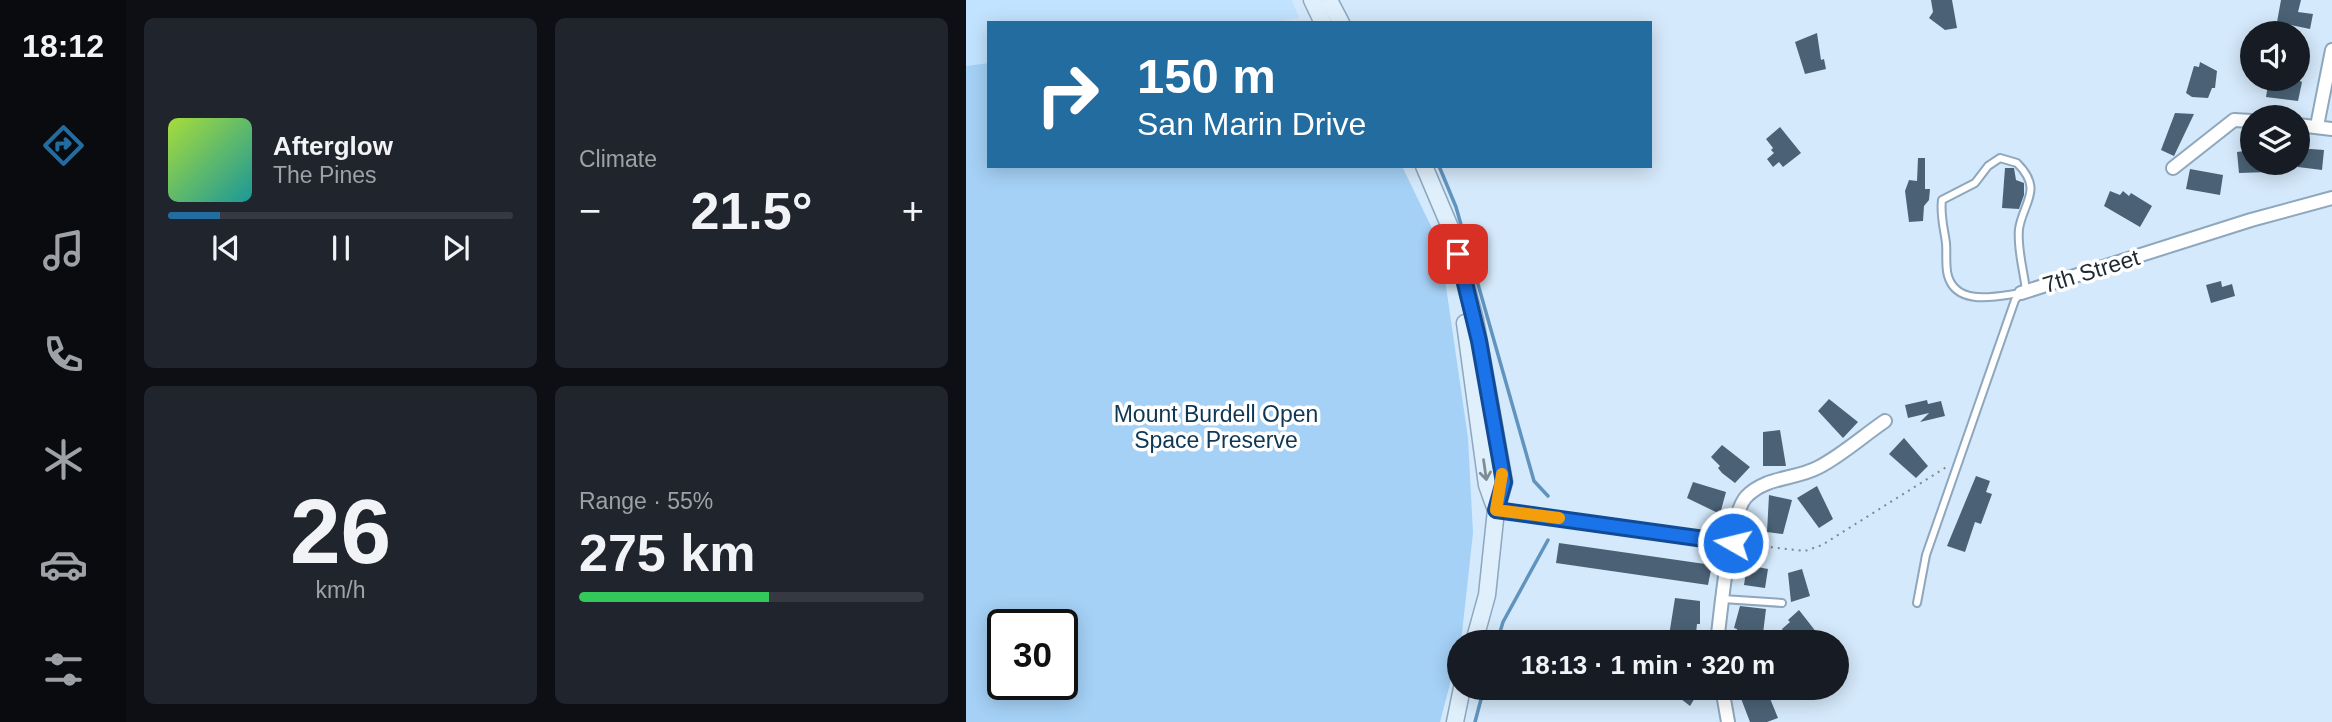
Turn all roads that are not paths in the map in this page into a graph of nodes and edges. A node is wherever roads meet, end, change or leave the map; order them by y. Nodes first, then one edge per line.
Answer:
1 (1312, 0) edge
2 (1329, 0) edge
3 (1322, 21) edge
4 (1340, 21) edge
5 (2332, 50) edge
6 (2240, 120) edge
7 (2310, 126) edge
8 (2317, 126) junction
9 (2332, 129) edge
10 (2173, 167) dead end
11 (1416, 168) edge
12 (1425, 168) edge
13 (2332, 198) edge
14 (2024, 292) junction
15 (1885, 421) dead end
16 (1496, 510) junction
17 (1733, 543) junction
18 (1723, 599) junction
19 (1782, 603) dead end
20 (1917, 603) dead end
21 (1477, 630) edge
22 (1719, 630) edge
23 (1460, 700) edge
24 (1724, 700) edge
25 (1455, 722) edge
26 (1728, 722) edge

1 - 3 main road
2 - 4 main road
5 - 8 street
6 - 10 street
7 - 8 street
8 - 9 street
11 -> 16 main road
12 - 16 main road
13 - 14 street, 7th Street
14 - 14 lane
14 - 20 lane, 7th Street
15 - 17 street
16 - 17 street
16 - 21 main road
17 - 18 street
18 - 19 lane
18 - 22 street
23 - 25 main road
24 - 26 street

